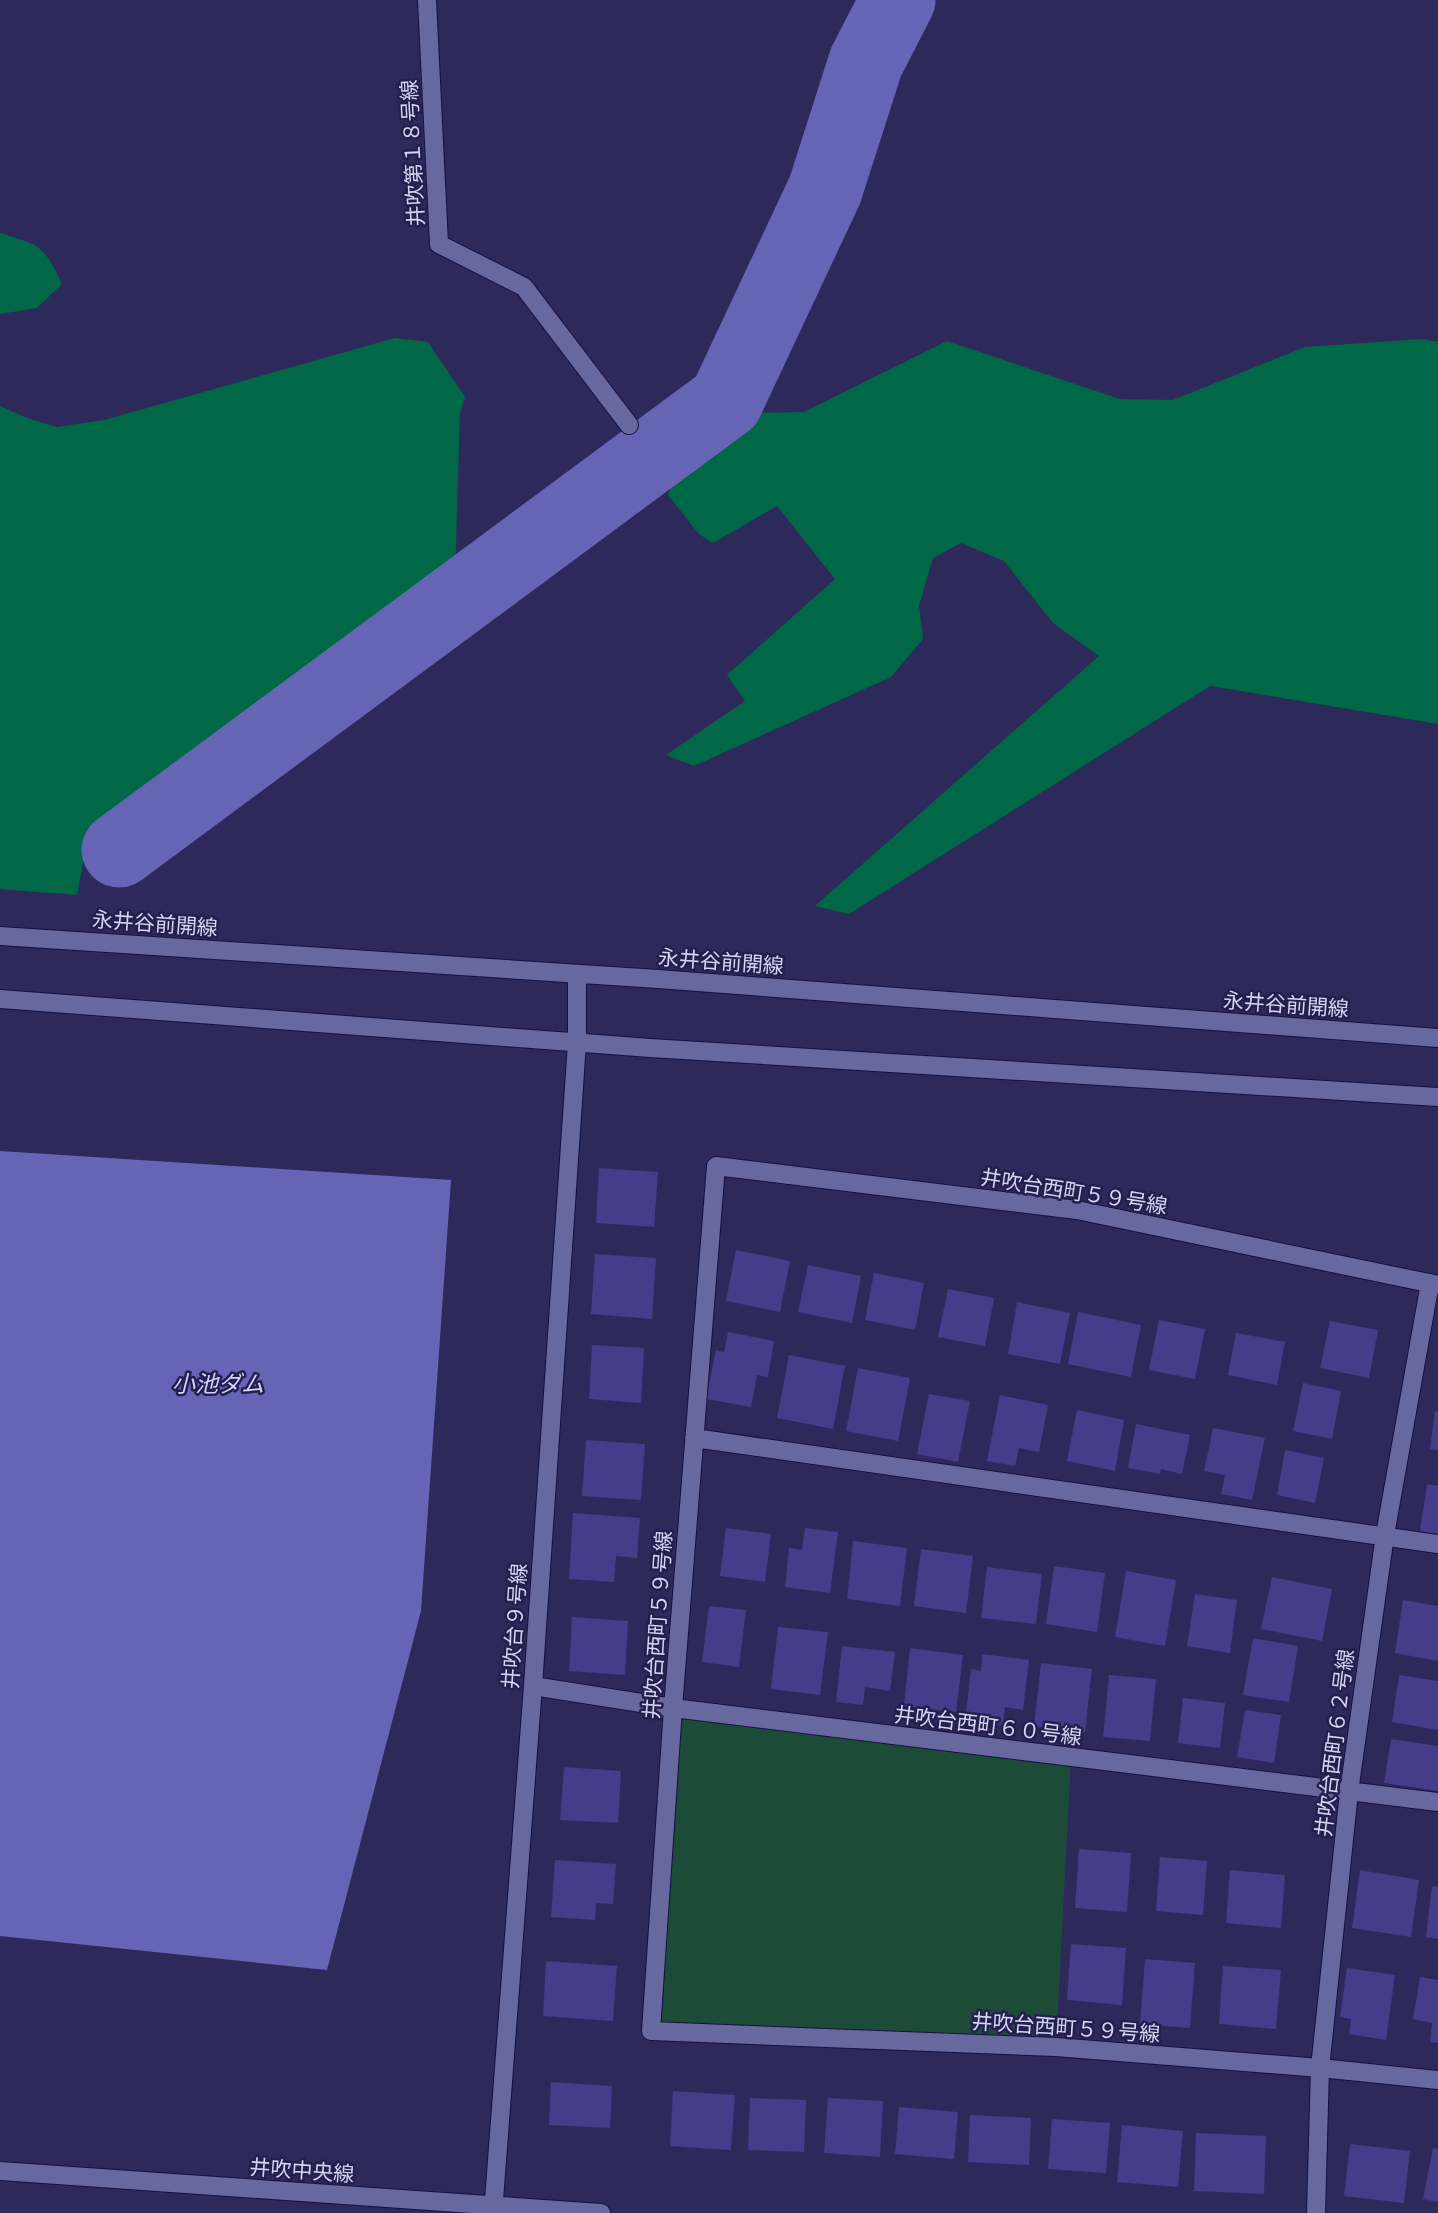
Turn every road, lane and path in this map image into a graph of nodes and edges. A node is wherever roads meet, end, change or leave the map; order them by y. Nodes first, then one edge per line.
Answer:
1 (427, 0) edge
2 (629, 425) dead end
3 (0, 936) edge
4 (577, 974) junction
5 (0, 999) edge
6 (1438, 1038) edge
7 (577, 1042) junction
8 (1438, 1097) edge
9 (1434, 1284) edge
10 (694, 1438) junction
11 (1385, 1535) junction
12 (1438, 1544) edge
13 (533, 1686) junction
14 (673, 1708) junction
15 (1349, 1792) junction
16 (1438, 1802) edge
17 (1320, 2068) junction
18 (1438, 2080) edge
19 (0, 2171) edge
20 (494, 2210) edge
21 (601, 2213) edge
22 (1316, 2213) edge

1 - 2 street, 井吹第１８号線
3 - 4 street, 永井谷前開線
4 - 6 street, 永井谷前開線
4 - 7 street, 井吹台９号線
5 - 7 street
7 - 8 street
7 - 13 street, 井吹台９号線
9 - 10 street, 井吹台西町５９号線
9 - 11 street, 井吹台西町６２号線
10 - 11 street
10 - 14 street, 井吹台西町５９号線
11 - 12 street
11 - 15 street, 井吹台西町６２号線
13 - 14 street, 井吹台西町６０号線
13 - 20 street, 井吹台９号線
14 - 15 street, 井吹台西町６０号線
14 - 17 street, 井吹台西町５９号線
15 - 16 street, 井吹台西町６０号線
15 - 17 street, 井吹台西町６２号線
17 - 18 street, 井吹台西町５９号線
17 - 22 street, 井吹台西町６２号線
19 - 20 street, 井吹中央線
20 - 21 street, 井吹中央線

